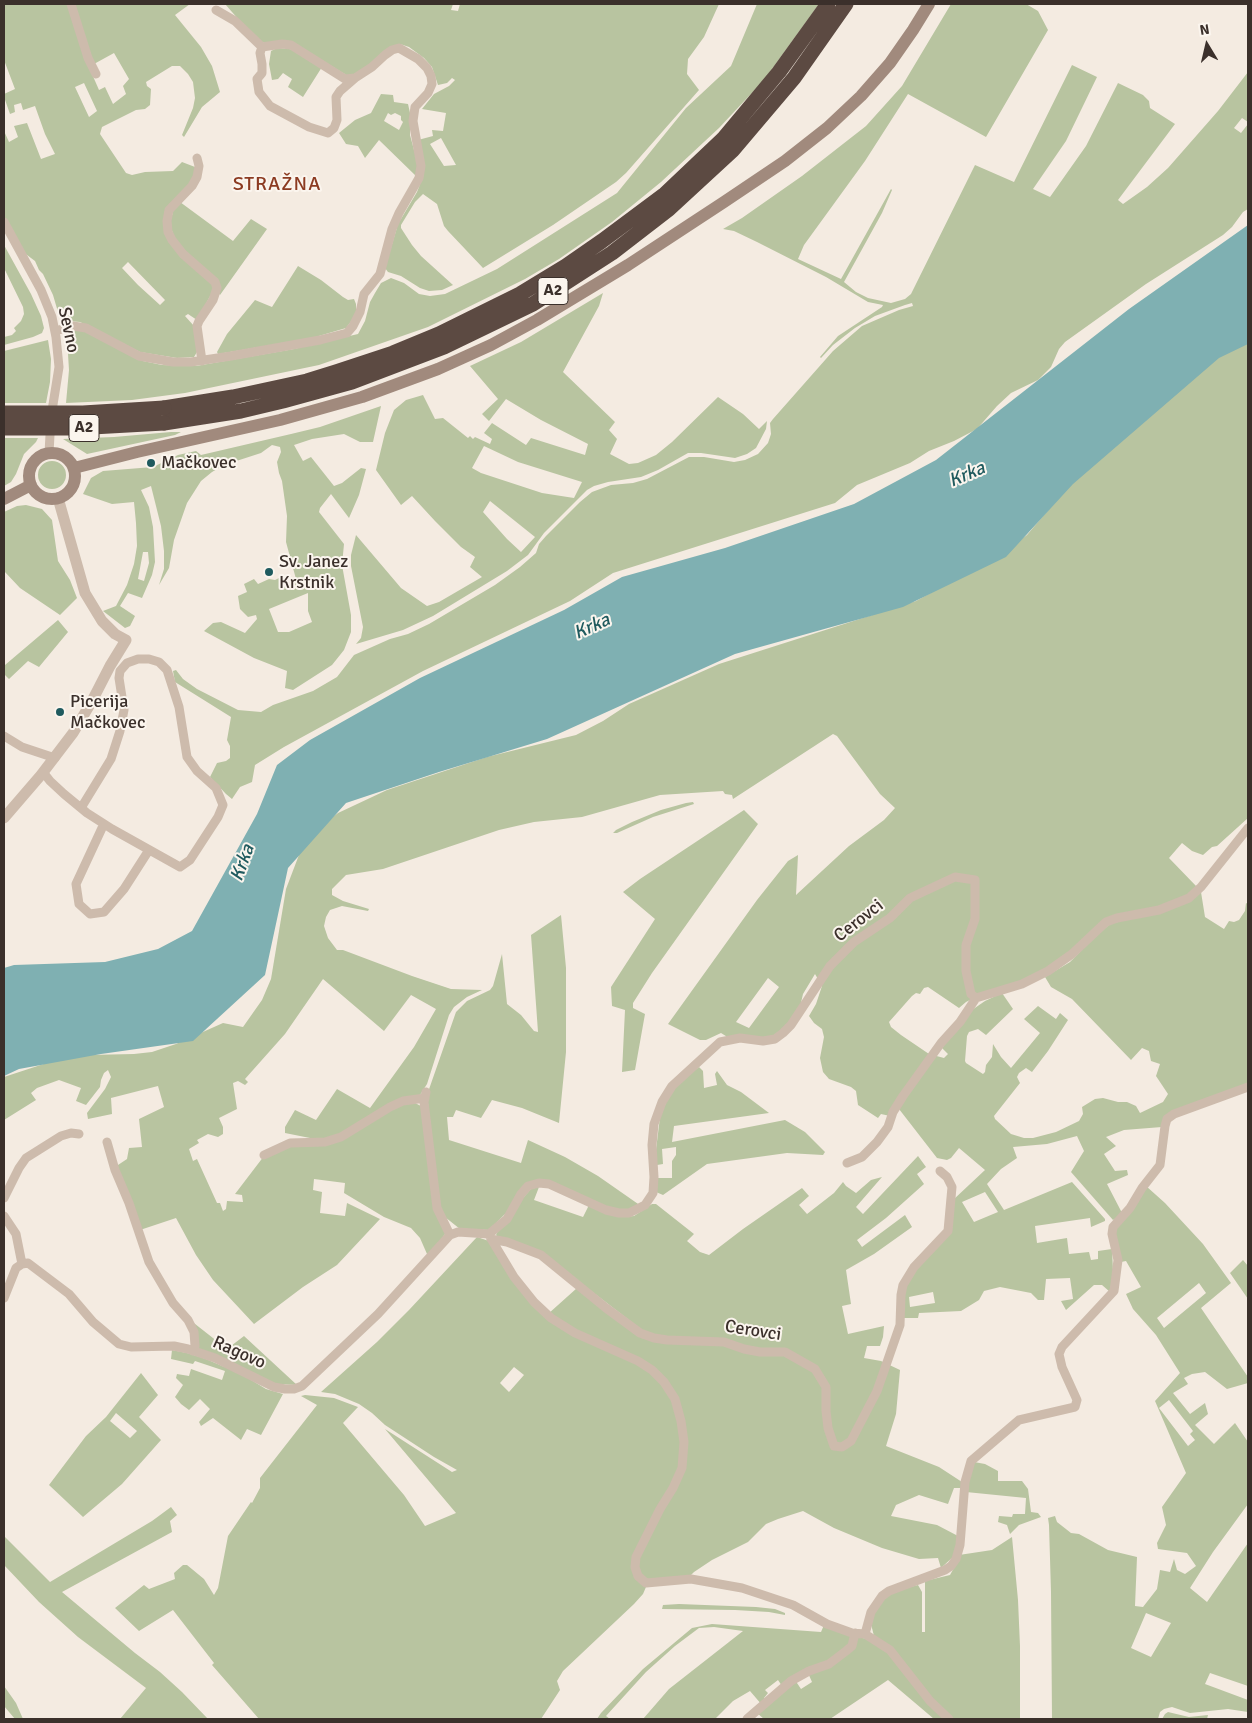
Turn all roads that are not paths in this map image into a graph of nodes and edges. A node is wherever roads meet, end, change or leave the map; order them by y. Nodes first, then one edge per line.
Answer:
1 (71, 4) edge
2 (828, 4) edge
3 (846, 4) edge
4 (929, 4) edge
5 (216, 10) dead end
6 (262, 47) junction
7 (96, 74) dead end
8 (356, 78) junction
9 (197, 158) dead end
10 (4, 222) edge
11 (55, 331) junction
12 (202, 361) junction
13 (4, 412) edge
14 (164, 415) junction
15 (4, 428) edge
16 (49, 453) junction
17 (74, 468) junction
18 (31, 485) junction
19 (58, 498) junction
20 (4, 499) edge
21 (4, 736) edge
22 (55, 758) junction
23 (44, 772) junction
24 (81, 808) junction
25 (4, 818) edge
26 (102, 828) dead end
27 (1248, 828) edge
28 (149, 850) junction
29 (976, 998) junction
30 (1248, 1087) edge
31 (79, 1134) dead end
32 (107, 1142) dead end
33 (264, 1155) dead end
34 (847, 1163) dead end
35 (940, 1171) dead end
36 (4, 1198) edge
37 (4, 1216) edge
38 (450, 1235) junction
39 (490, 1237) junction
40 (22, 1264) junction
41 (4, 1298) edge
42 (193, 1351) junction
43 (855, 1633) junction
44 (865, 1634) junction
45 (747, 1719) edge
46 (949, 1719) edge

1 - 7 street
2 - 14 highway, A2
3 - 14 highway, A2
4 - 17 main road
5 - 6 street
6 - 8 street
6 - 8 street
8 - 12 street
9 - 12 street
10 - 11 street, Sevno
11 - 12 street
11 - 16 street, Sevno
13 - 14 highway, A2, bridge
14 - 15 highway, A2, bridge
16 - 17 main road
16 - 18 main road
17 - 19 main road
18 - 19 main road
18 - 20 main road
19 - 22 street
21 - 22 street
22 - 23 street
23 - 24 street
23 - 25 street
24 - 28 street
24 - 28 street
26 - 28 street
27 - 29 street
29 - 34 street
29 - 39 street, Cerovci
30 - 44 street
31 - 36 street
32 - 42 street
33 - 38 street
35 - 39 street, Cerovci
37 - 40 street
38 - 39 street
38 - 42 street, Ragovo
39 - 43 street
40 - 41 street
40 - 42 street, Ragovo
43 - 44 street
43 - 45 street
44 - 46 street

